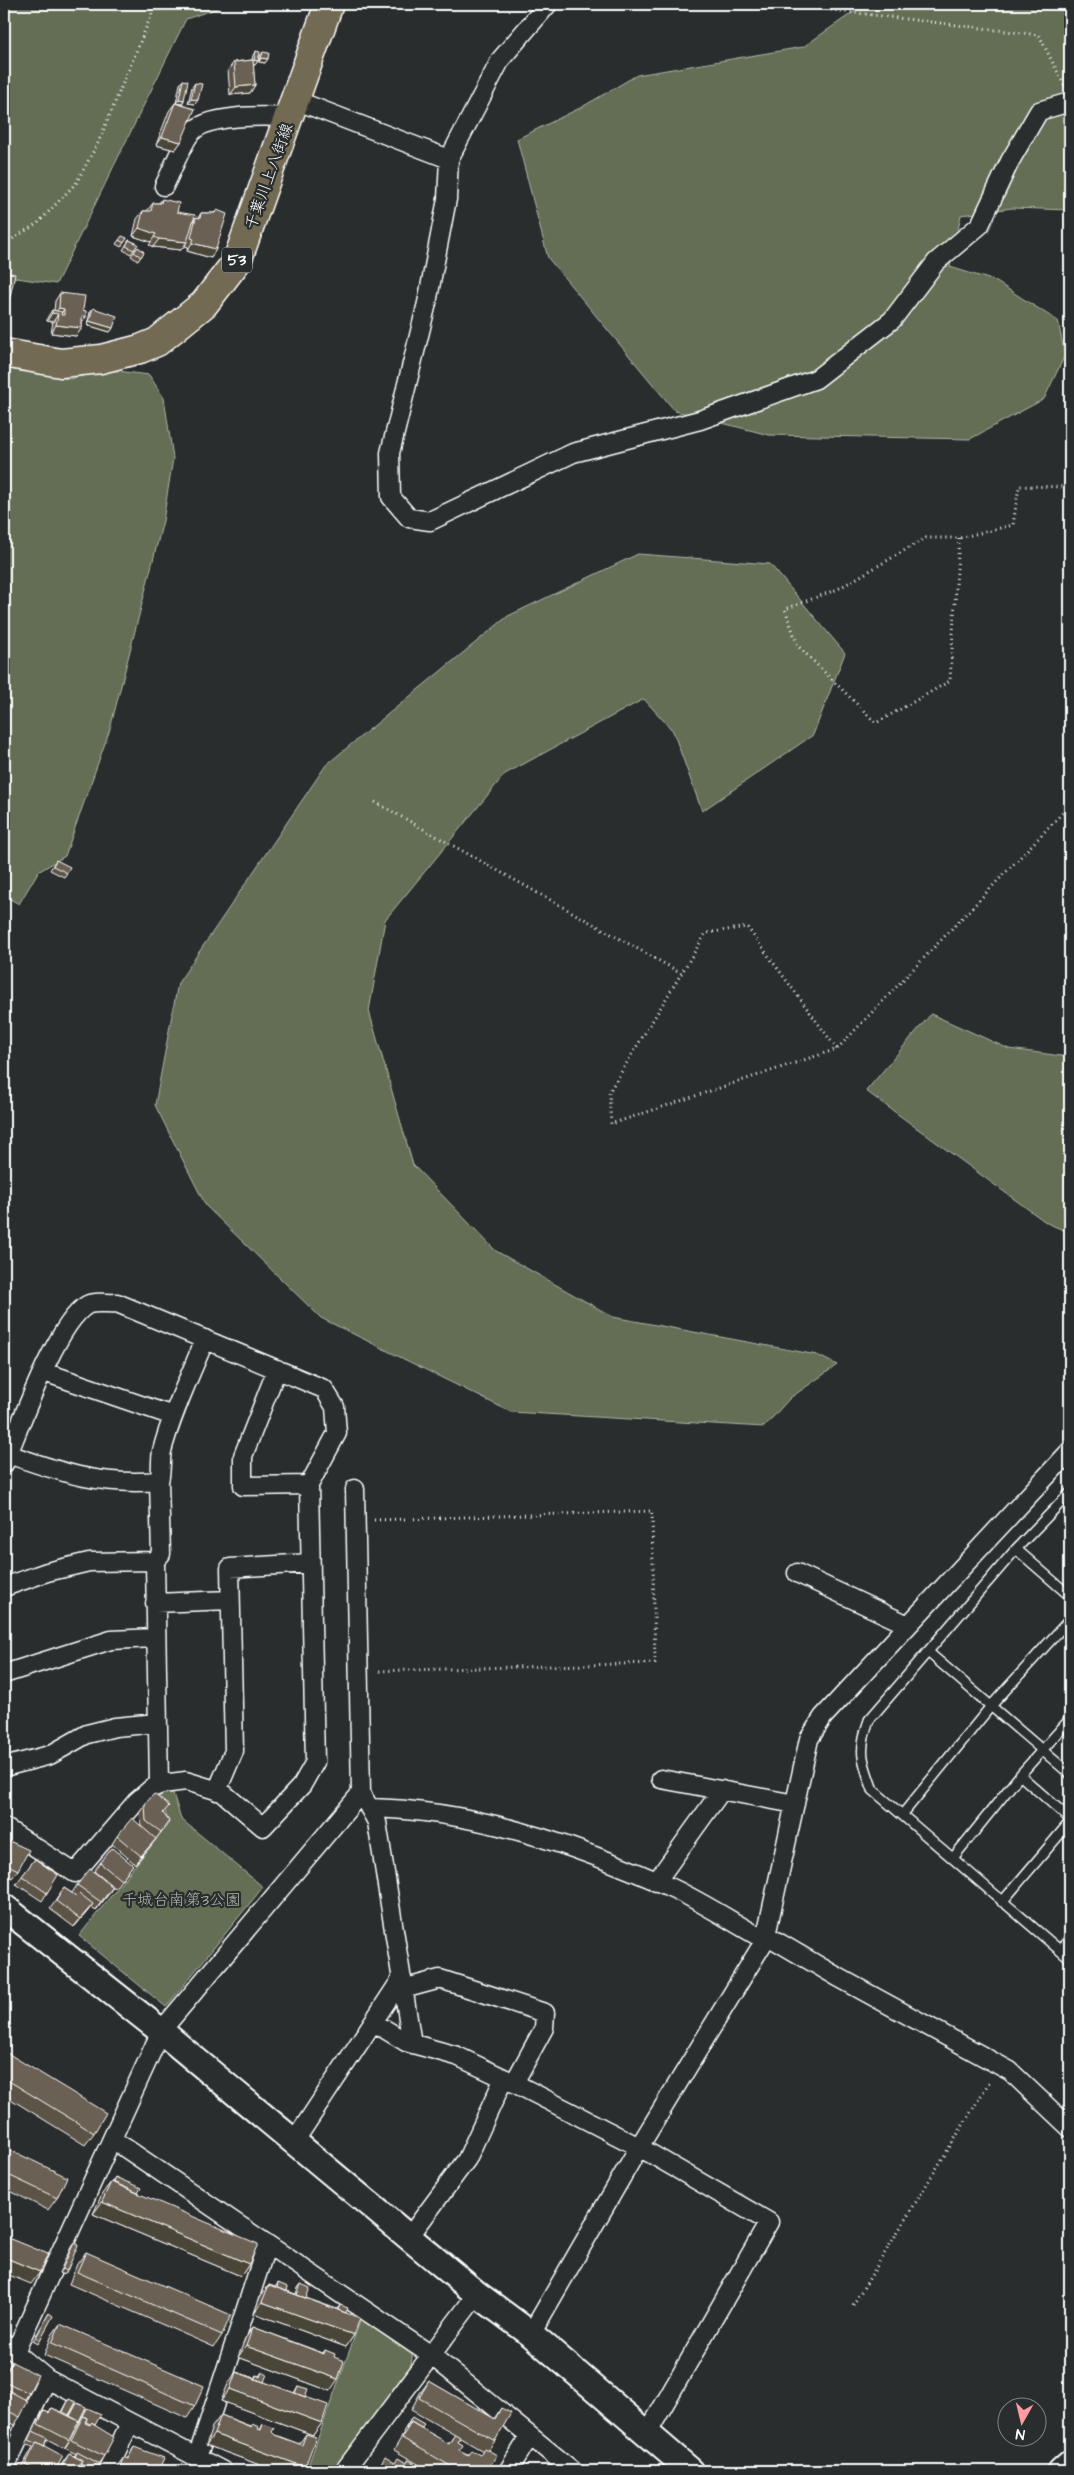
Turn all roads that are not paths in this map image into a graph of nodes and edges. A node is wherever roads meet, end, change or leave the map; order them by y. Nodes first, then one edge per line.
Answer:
1 (329, 4) edge
2 (548, 4) edge
3 (1068, 94) edge
4 (292, 108) junction
5 (449, 159) junction
6 (164, 186) dead end
7 (4, 353) edge
8 (205, 1340) junction
9 (277, 1369) junction
10 (44, 1372) junction
11 (174, 1416) junction
12 (1070, 1451) edge
13 (6, 1459) edge
14 (159, 1481) junction
15 (310, 1485) junction
16 (355, 1489) dead end
17 (1070, 1493) edge
18 (1016, 1550) junction
19 (155, 1561) junction
20 (310, 1563) junction
21 (797, 1573) dead end
22 (4, 1587) edge
23 (1070, 1596) edge
24 (230, 1600) junction
25 (155, 1604) junction
26 (1070, 1619) edge
27 (908, 1625) junction
28 (156, 1638) junction
29 (928, 1652) junction
30 (4, 1674) edge
31 (991, 1706) junction
32 (1070, 1719) edge
33 (157, 1724) junction
34 (1043, 1750) junction
35 (4, 1767) edge
36 (1070, 1774) edge
37 (1020, 1775) junction
38 (661, 1778) dead end
39 (159, 1785) junction
40 (722, 1790) junction
41 (217, 1791) junction
42 (365, 1801) junction
43 (795, 1804) junction
44 (902, 1815) junction
45 (1070, 1821) edge
46 (4, 1827) edge
47 (953, 1858) junction
48 (656, 1882) junction
49 (1002, 1902) junction
50 (6, 1915) edge
51 (766, 1937) junction
52 (1070, 1938) edge
53 (1060, 1950) junction
54 (1070, 1959) edge
55 (402, 1984) junction
56 (373, 2022) junction
57 (160, 2031) junction
58 (412, 2044) junction
59 (509, 2081) junction
60 (1070, 2128) edge
61 (112, 2139) junction
62 (294, 2142) junction
63 (639, 2147) junction
64 (408, 2237) junction
65 (267, 2244) junction
66 (477, 2294) junction
67 (531, 2334) junction
68 (9, 2348) edge
69 (431, 2355) junction
70 (47, 2379) junction
71 (130, 2423) junction
72 (647, 2434) junction
73 (530, 2436) junction
74 (197, 2458) junction
75 (1070, 2463) edge
76 (4, 2470) edge
77 (107, 2471) edge
78 (223, 2471) edge
79 (344, 2471) edge
80 (508, 2471) edge
81 (573, 2471) edge
82 (691, 2471) edge
83 (1061, 2471) edge

1 - 4 main road, 千葉川上八街線 / 53
2 - 5 street
3 - 5 street
4 - 5 street
4 - 6 street
4 - 7 main road, 千葉川上八街線 / 53
8 - 9 street
8 - 10 street
8 - 11 street
9 - 15 street
9 - 15 street
10 - 11 street
10 - 13 street
11 - 14 street
12 - 27 street
13 - 14 street
14 - 19 street
15 - 20 street
16 - 42 street
17 - 18 lane
18 - 23 lane
18 - 29 lane
19 - 22 street
19 - 25 street
20 - 24 street
20 - 41 street
21 - 27 street
24 - 25 street
24 - 41 street
25 - 28 street
26 - 31 lane
27 - 43 street
28 - 30 street
28 - 33 street
29 - 31 lane
29 - 44 lane
31 - 34 lane
31 - 44 lane
32 - 34 lane
33 - 35 street
33 - 39 street
34 - 36 lane
34 - 37 lane
37 - 45 lane
37 - 47 lane
38 - 40 street
39 - 41 street
39 - 46 street
40 - 43 street
40 - 48 street
42 - 48 street
42 - 55 street
42 - 57 street
43 - 51 street
44 - 47 lane
45 - 49 lane
47 - 49 lane
48 - 51 street
49 - 53 lane
50 - 57 street
51 - 60 street
51 - 63 street
52 - 53 lane
53 - 54 lane
55 - 56 street
55 - 58 street
55 - 59 street
56 - 58 street
56 - 62 street
57 - 61 street
57 - 62 street
58 - 59 street
59 - 63 street
59 - 64 street
61 - 65 street
61 - 68 street
62 - 64 street
63 - 67 street
63 - 72 street
64 - 66 street
65 - 69 street
65 - 74 street
66 - 67 street
66 - 69 street
67 - 72 street
68 - 70 street
69 - 73 street
69 - 79 street
70 - 71 street
70 - 76 street
71 - 74 street
71 - 77 street
72 - 82 street
73 - 80 street
73 - 81 street
74 - 78 street
75 - 83 street

